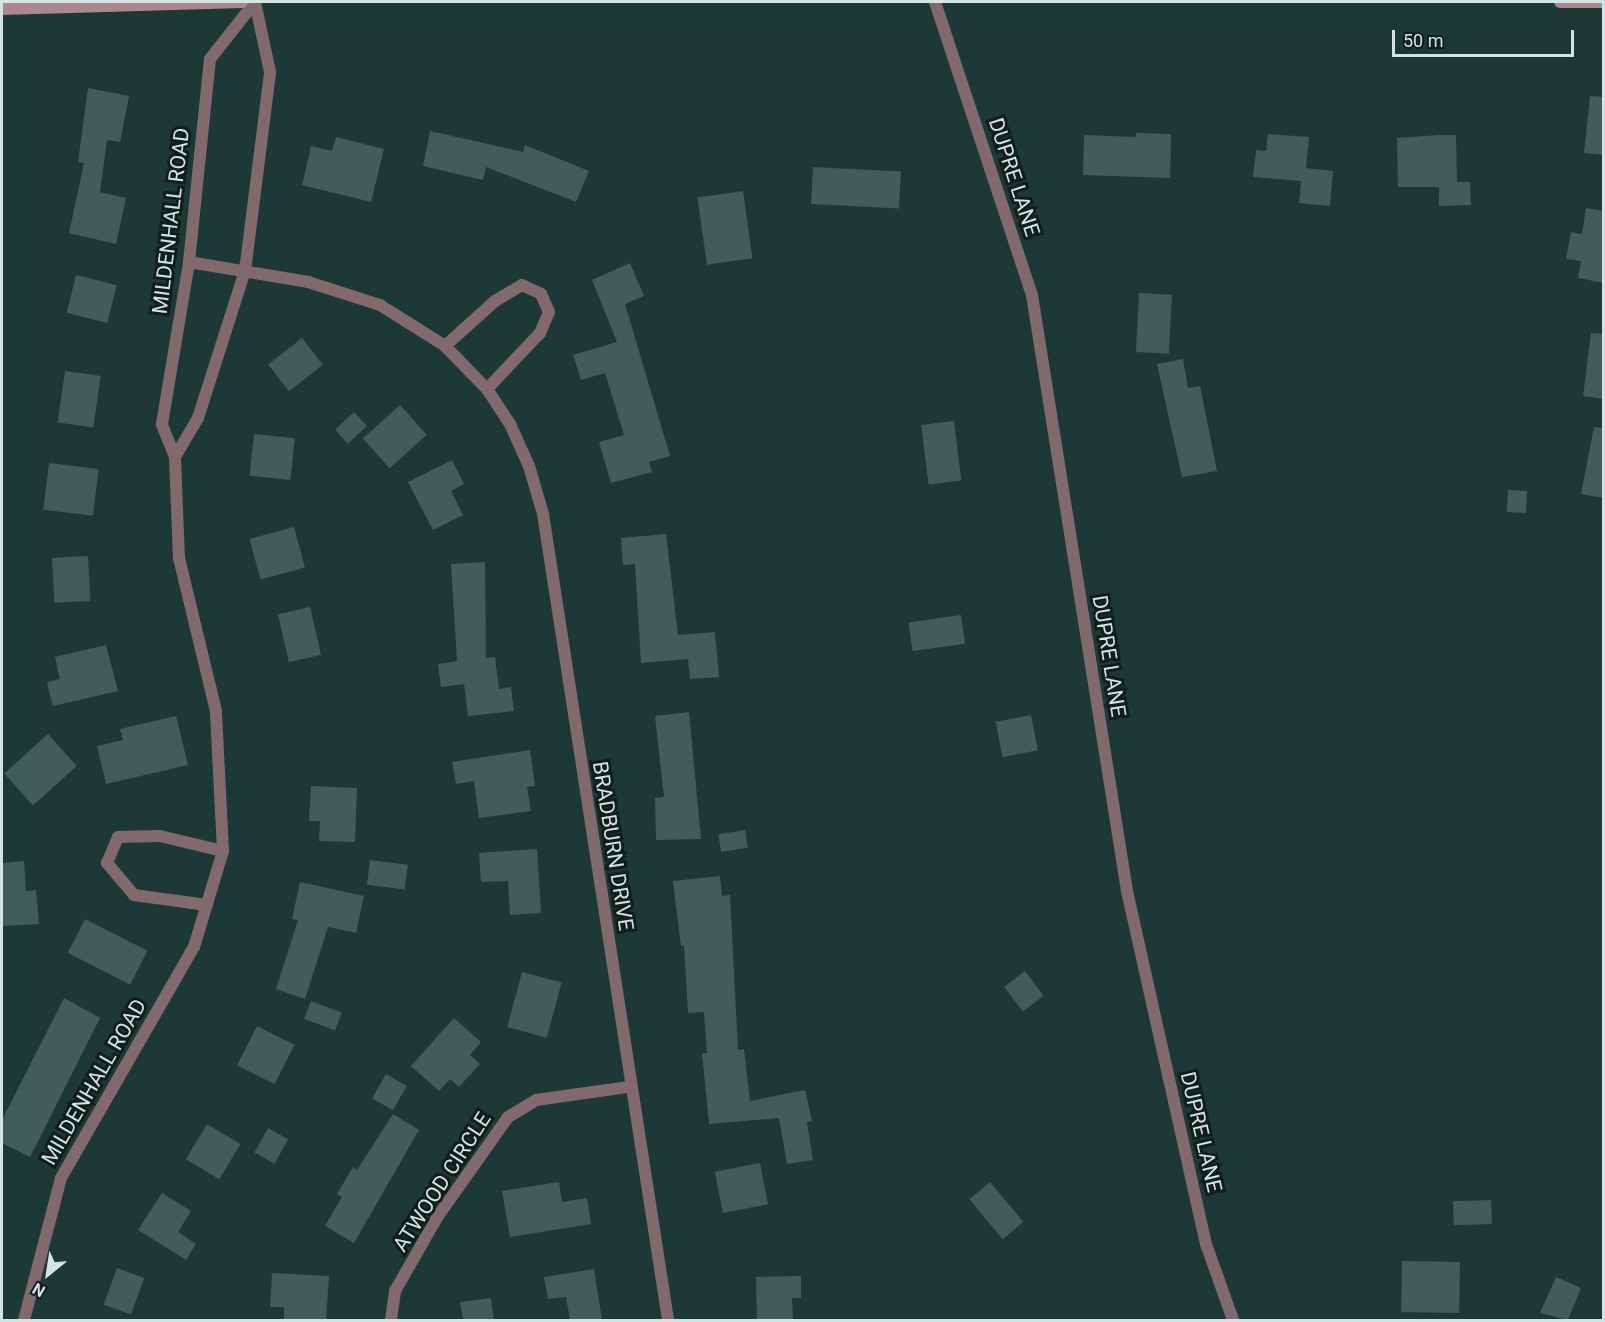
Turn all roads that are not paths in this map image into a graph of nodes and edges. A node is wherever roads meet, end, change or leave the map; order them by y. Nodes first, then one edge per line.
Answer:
1 (242, 2) edge
2 (255, 2) edge
3 (935, 2) edge
4 (1560, 2) edge
5 (1604, 2) edge
6 (2, 9) edge
7 (189, 262) junction
8 (245, 271) junction
9 (446, 346) junction
10 (486, 389) junction
11 (176, 457) junction
12 (223, 851) junction
13 (207, 905) junction
14 (630, 1087) junction
15 (24, 1320) edge
16 (391, 1320) edge
17 (668, 1320) edge
18 (1233, 1320) edge

1 - 6 main road
2 - 7 street, MILDENHALL ROAD
2 - 8 street, MILDENHALL ROAD
3 - 18 street, DUPRE LANE
4 - 5 main road
7 - 8 street, BRADBURN DRIVE
7 - 11 street, MILDENHALL ROAD
8 - 9 street, BRADBURN DRIVE
8 - 11 street, MILDENHALL ROAD
9 - 10 street, BRADBURN DRIVE
9 - 10 street
10 - 14 street, BRADBURN DRIVE
11 - 12 street, MILDENHALL ROAD
12 - 13 street, MILDENHALL ROAD
12 - 13 street
13 - 15 street, MILDENHALL ROAD
14 - 16 street, ATWOOD CIRCLE
14 - 17 street, BRADBURN DRIVE

